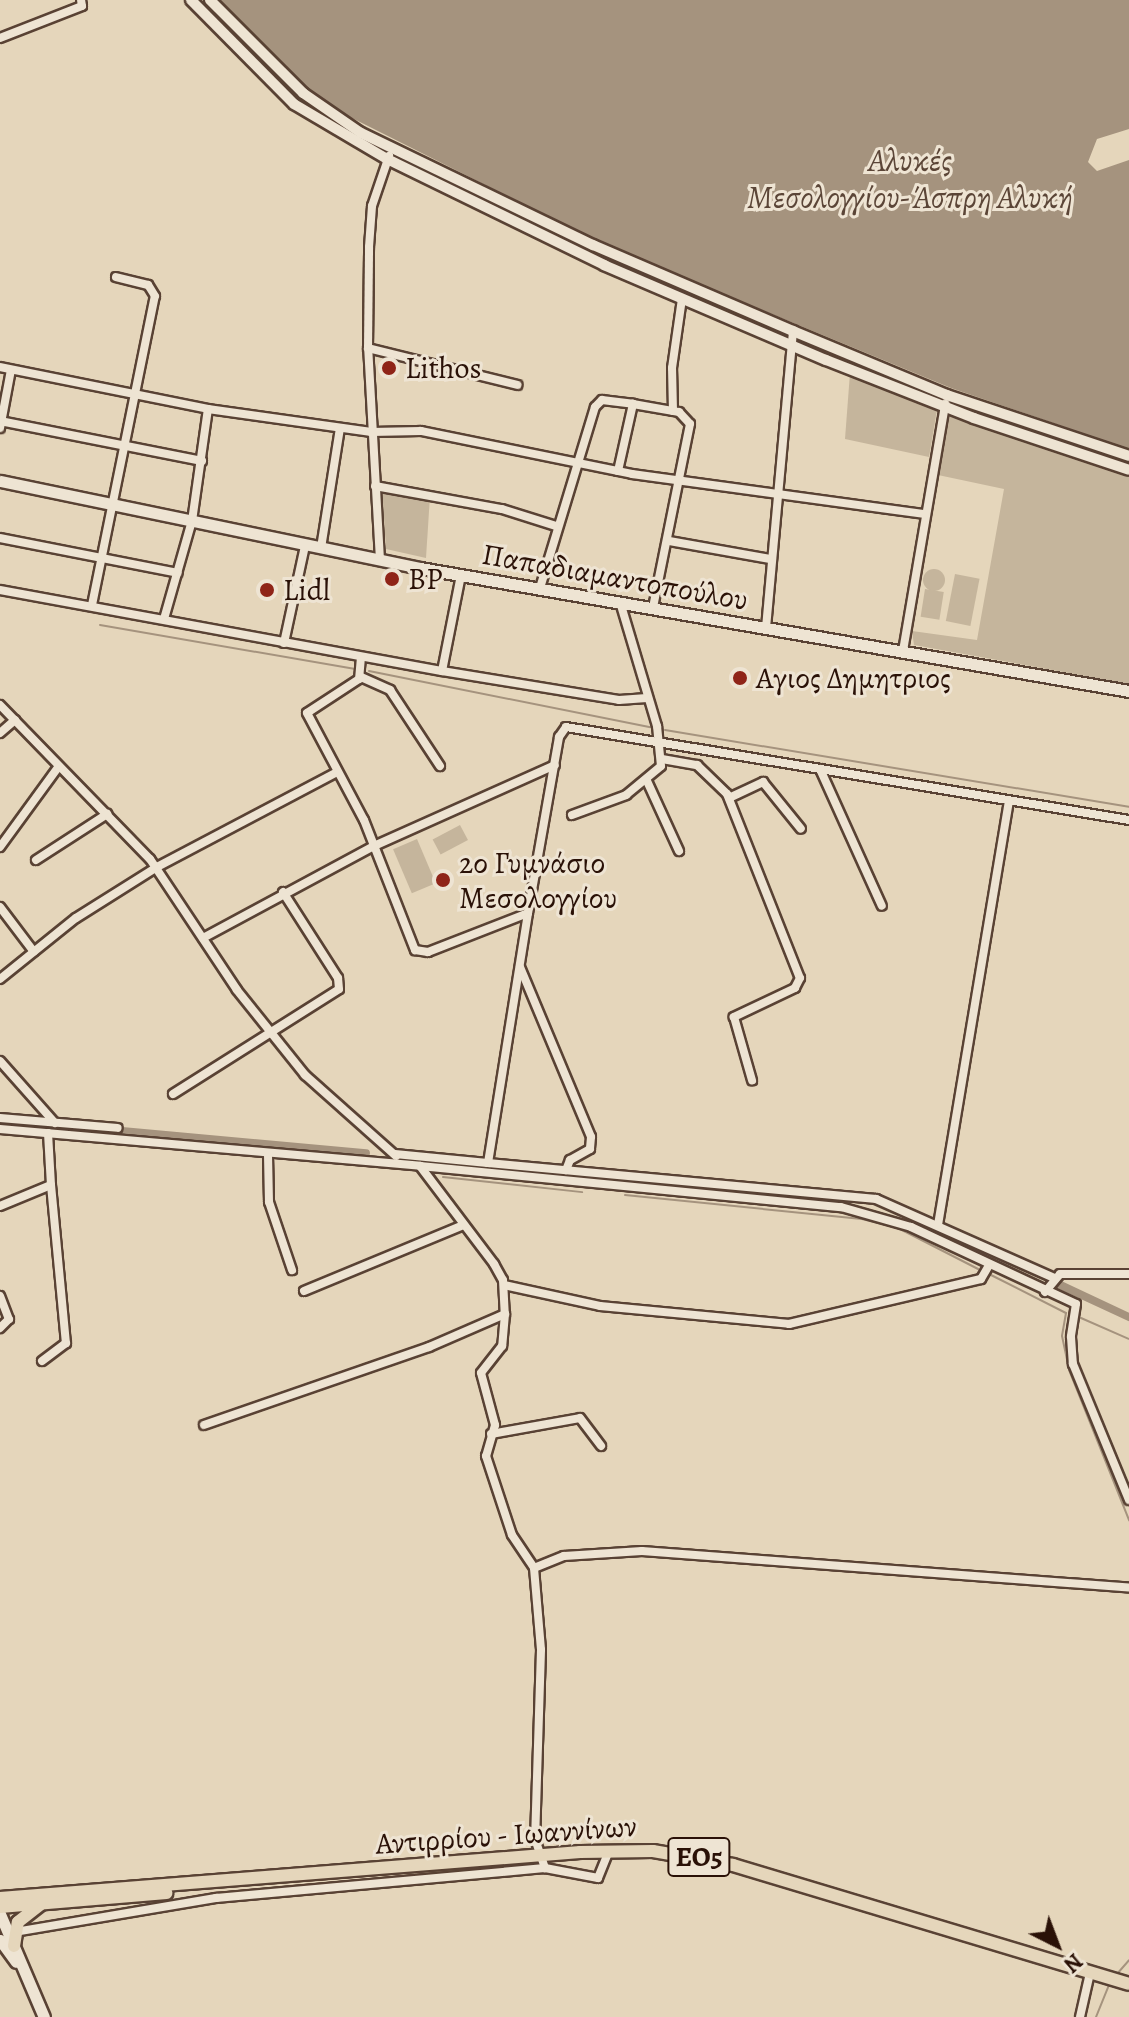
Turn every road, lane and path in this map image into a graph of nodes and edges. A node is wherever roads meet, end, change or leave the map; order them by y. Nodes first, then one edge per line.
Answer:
1 (81, 0) edge
2 (191, 0) edge
3 (210, 0) edge
4 (0, 38) edge
5 (393, 148) junction
6 (387, 159) junction
7 (116, 277) dead end
8 (682, 299) junction
9 (793, 331) junction
10 (789, 344) junction
11 (368, 348) junction
12 (0, 367) edge
13 (11, 370) junction
14 (518, 385) dead end
15 (137, 394) junction
16 (946, 401) junction
17 (633, 404) junction
18 (208, 409) junction
19 (673, 411) junction
20 (0, 423) edge
21 (340, 428) junction
22 (371, 432) junction
23 (125, 446) junction
24 (1129, 456) edge
25 (576, 460) junction
26 (202, 461) junction
27 (1129, 470) edge
28 (618, 471) junction
29 (682, 479) junction
30 (0, 481) edge
31 (375, 486) junction
32 (776, 497) junction
33 (114, 504) junction
34 (923, 514) junction
35 (192, 521) junction
36 (556, 526) junction
37 (0, 538) edge
38 (669, 541) junction
39 (305, 546) junction
40 (321, 548) junction
41 (102, 558) junction
42 (770, 559) junction
43 (380, 560) junction
44 (178, 573) junction
45 (461, 575) junction
46 (540, 588) junction
47 (0, 590) edge
48 (620, 602) junction
49 (92, 605) junction
50 (653, 608) junction
51 (164, 619) junction
52 (766, 628) junction
53 (284, 643) junction
54 (903, 651) junction
55 (361, 657) junction
56 (442, 671) junction
57 (361, 677) junction
58 (1129, 691) edge
59 (647, 698) junction
60 (0, 705) edge
61 (15, 720) junction
62 (0, 733) edge
63 (659, 742) junction
64 (662, 759) junction
65 (555, 765) junction
66 (59, 766) junction
67 (440, 766) dead end
68 (820, 769) junction
69 (337, 772) junction
70 (647, 781) junction
71 (729, 798) junction
72 (1009, 801) junction
73 (107, 814) junction
74 (572, 815) dead end
75 (1129, 820) edge
76 (801, 829) dead end
77 (374, 846) junction
78 (0, 847) edge
79 (679, 851) dead end
80 (36, 860) dead end
81 (157, 867) junction
82 (283, 892) junction
83 (882, 906) dead end
84 (0, 907) edge
85 (528, 913) junction
86 (203, 938) junction
87 (34, 952) junction
88 (519, 967) junction
89 (0, 979) edge
90 (271, 1034) junction
91 (0, 1061) edge
92 (752, 1080) dead end
93 (173, 1094) dead end
94 (0, 1118) edge
95 (56, 1124) junction
96 (118, 1128) dead end
97 (0, 1129) edge
98 (48, 1133) junction
99 (395, 1154) junction
100 (268, 1155) junction
101 (488, 1163) junction
102 (401, 1165) junction
103 (420, 1166) junction
104 (566, 1170) junction
105 (51, 1185) junction
106 (0, 1206) edge
107 (938, 1225) junction
108 (461, 1226) junction
109 (989, 1265) junction
110 (292, 1270) dead end
111 (1129, 1274) edge
112 (1054, 1278) junction
113 (504, 1285) junction
114 (304, 1291) dead end
115 (1045, 1292) junction
116 (0, 1296) edge
117 (505, 1314) junction
118 (0, 1328) edge
119 (42, 1361) dead end
120 (204, 1425) dead end
121 (491, 1434) junction
122 (601, 1446) dead end
123 (1129, 1500) edge
124 (534, 1568) junction
125 (1129, 1588) edge
126 (609, 1851) junction
127 (537, 1855) junction
128 (545, 1868) junction
129 (252, 1881) junction
130 (0, 1890) edge
131 (30, 1897) junction
132 (0, 1898) edge
133 (45, 1904) junction
134 (0, 1907) edge
135 (0, 1914) edge
136 (14, 1932) junction
137 (5, 1946) edge
138 (1090, 1973) junction
139 (1128, 1981) edge
140 (44, 2017) edge
141 (1080, 2017) edge

1 - 4 street
2 - 6 street
3 - 5 street
5 - 6 street
5 - 9 street
6 - 8 street
6 - 11 street
7 - 15 street
8 - 10 street
8 - 19 street
9 - 10 street
9 - 16 street
10 - 16 street
10 - 32 street
11 - 14 street
11 - 22 street
12 - 13 street
13 - 15 street
13 - 20 street
15 - 18 street
15 - 23 street
16 - 24 street
16 - 27 street
16 - 34 street
17 - 19 street
17 - 25 street
17 - 28 street
18 - 21 street
18 - 26 street
19 - 29 street
20 - 23 street
21 - 22 street
21 - 40 street
22 - 25 street
22 - 31 street
23 - 26 street
23 - 33 street
25 - 28 street
25 - 36 street
26 - 35 street
28 - 29 street
29 - 32 street
29 - 38 street
30 - 33 main road, Παπαδιαμαντοπούλου
31 - 36 street
31 - 43 street
32 - 34 street
32 - 42 street
33 - 35 main road, Παπαδιαμαντοπούλου
33 - 41 street
34 - 54 street
35 - 39 main road, Παπαδιαμαντοπούλου
35 - 44 street
36 - 46 street
37 - 41 street
38 - 42 street
38 - 50 street
39 - 40 main road, Παπαδιαμαντοπούλου
39 - 53 street
40 - 43 main road, Παπαδιαμαντοπούλου
41 - 44 street
41 - 49 street
42 - 52 street
43 - 45 main road, Παπαδιαμαντοπούλου
44 - 51 street
45 - 46 main road, Παπαδιαμαντοπούλου
45 - 56 street
46 - 48 main road, Παπαδιαμαντοπούλου
47 - 49 street
48 - 50 main road, Παπαδιαμαντοπούλου
48 - 59 street
49 - 51 street
50 - 52 main road, Παπαδιαμαντοπούλου
51 - 53 street
52 - 54 main road, Παπαδιαμαντοπούλου
53 - 55 street
54 - 58 main road, Παπαδιαμαντοπούλου
55 - 56 street
55 - 57 street
56 - 59 street
57 - 67 street
57 - 69 street
59 - 63 street
60 - 61 street
61 - 62 street
61 - 66 street
63 - 64 street
63 - 65 street
63 - 68 street
64 - 70 street
64 - 71 street
65 - 77 street
65 - 85 street
66 - 73 street
66 - 78 street
68 - 72 street
68 - 83 street
69 - 77 street
69 - 81 street
70 - 74 street
70 - 79 street
71 - 76 street
71 - 92 street
72 - 75 street
72 - 107 street
73 - 80 street
73 - 81 street
77 - 82 street
77 - 85 street
81 - 86 street
81 - 87 street
82 - 86 street
82 - 90 street
84 - 87 street
85 - 88 street
86 - 90 street
87 - 89 street
88 - 101 street
88 - 104 street
90 - 93 street
90 - 99 street
91 - 95 street
94 - 95 street
95 - 96 street
97 - 98 street
98 - 100 street
98 - 105 street
99 - 101 street
99 - 102 street
100 - 102 street
100 - 110 street
101 - 104 street
102 - 103 street
103 - 108 street
103 - 109 street
104 - 107 street
105 - 106 street
105 - 119 street
107 - 112 street
108 - 113 street
108 - 114 street
109 - 113 street
109 - 115 street
111 - 112 street
112 - 115 street
113 - 117 street
115 - 123 street
116 - 118 street
117 - 120 street
117 - 121 street
121 - 122 street
121 - 124 street
124 - 125 street
124 - 127 street
126 - 127 main road, Αντιρρίου - Ιωαννίνων / ΕΟ5
126 - 128 street
126 - 138 main road, Αντιρρίου - Ιωαννίνων / ΕΟ5
127 - 128 street
127 - 129 main road, Αντιρρίου - Ιωαννίνων / ΕΟ5
128 - 136 street
129 - 131 main road, Αντιρρίου - Ιωαννίνων / ΕΟ5
129 - 133 main road, Αντιρρίου - Ιωαννίνων / ΕΟ5
130 - 131 main road
131 - 132 main road, Αντιρρίου - Ιωαννίνων / ΕΟ5
133 - 134 main road, Αντιρρίου - Ιωαννίνων / ΕΟ5
133 - 136 main road
135 - 137 main road
136 - 137 main road
137 - 140 main road
138 - 139 main road, Αντιρρίου - Ιωαννίνων / ΕΟ5
138 - 141 street

